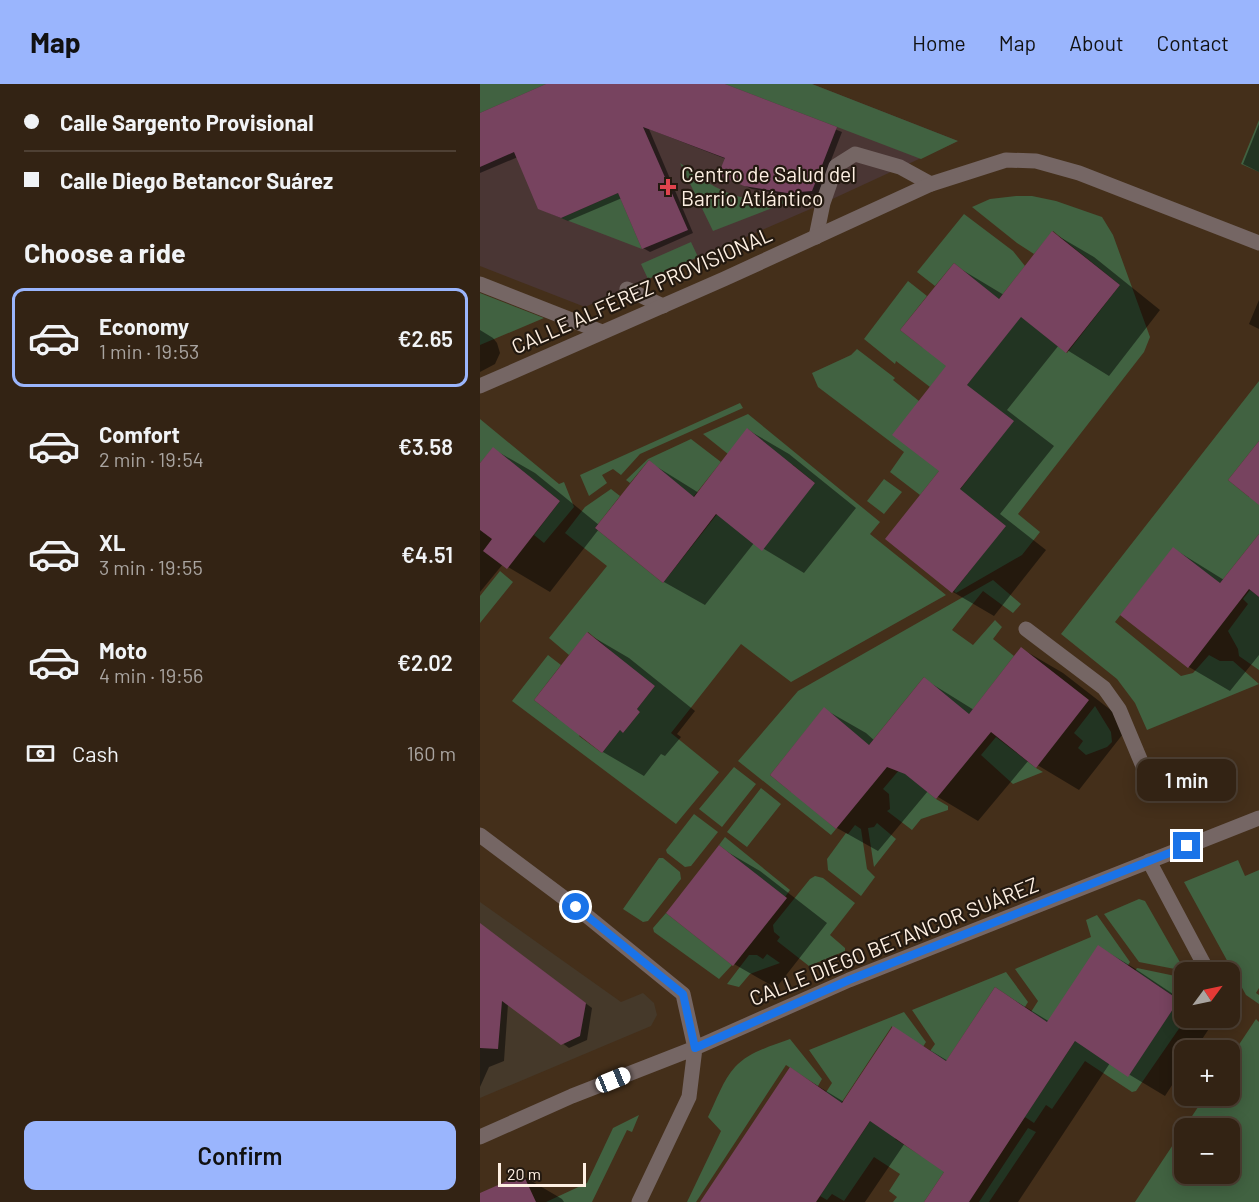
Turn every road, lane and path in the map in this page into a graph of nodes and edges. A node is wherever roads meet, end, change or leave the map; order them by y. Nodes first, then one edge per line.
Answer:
1 (931, 184) junction
2 (816, 237) junction
3 (1259, 243) edge
4 (480, 284) edge
5 (627, 289) dead end
6 (663, 306) junction
7 (602, 332) junction
8 (480, 386) edge
9 (1026, 629) dead end
10 (1145, 771) dead end
11 (1259, 818) edge
12 (480, 835) edge
13 (1149, 861) junction
14 (1203, 962) edge
15 (695, 1048) junction
16 (480, 1137) edge
17 (639, 1202) edge

1 - 2 street, CALLE ALFÉREZ PROVISIONAL
1 - 2 street
1 - 3 street, CALLE ALFÉREZ PROVISIONAL
2 - 6 street, CALLE ALFÉREZ PROVISIONAL
4 - 7 street
5 - 6 street
6 - 7 street, CALLE ALFÉREZ PROVISIONAL
7 - 8 street, CALLE ALFÉREZ PROVISIONAL
9 - 10 street
11 - 13 street, CALLE DIEGO BETANCOR SUÁREZ
12 - 15 street
13 - 14 street
13 - 15 street, CALLE DIEGO BETANCOR SUÁREZ
15 - 16 street, CALLE DIEGO BETANCOR SUÁREZ
15 - 17 street

